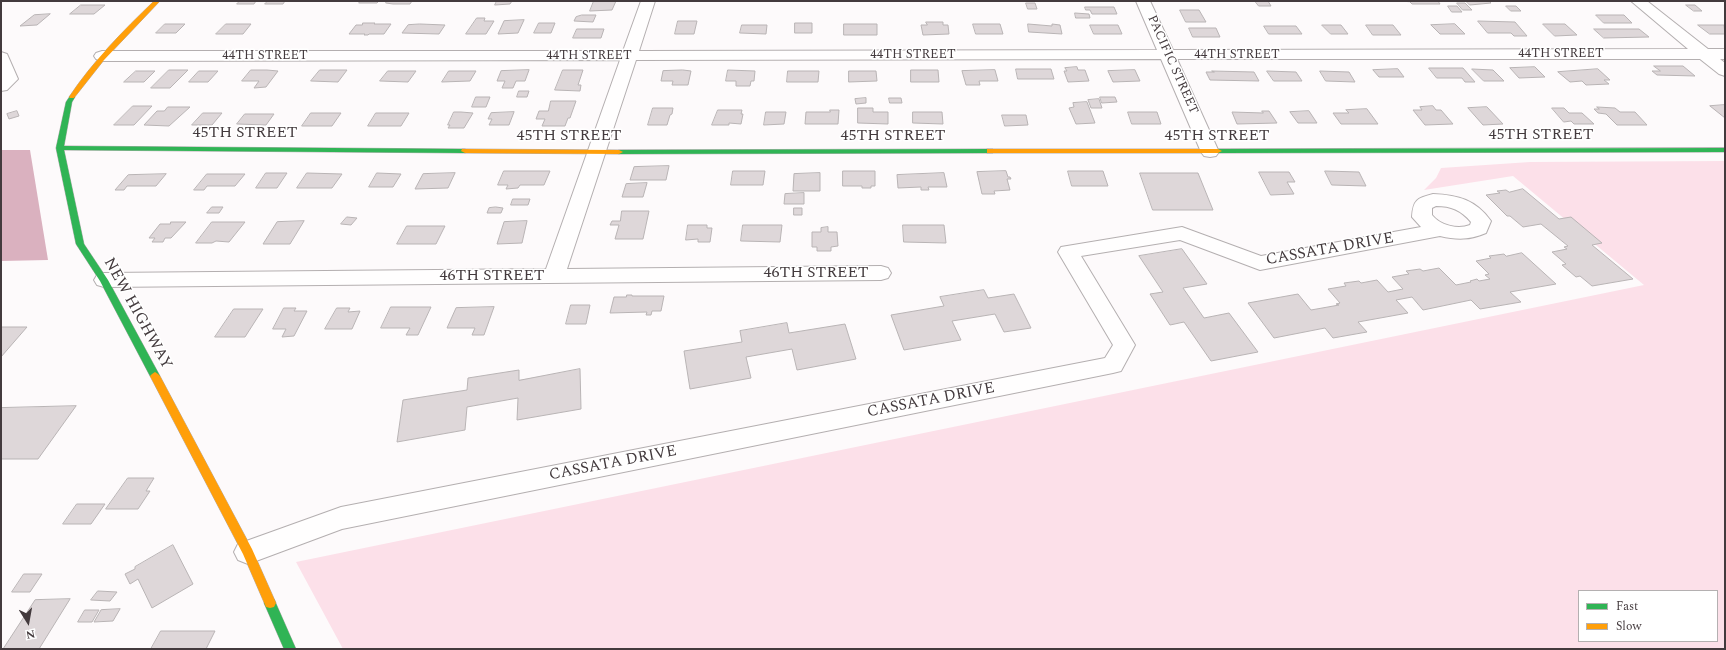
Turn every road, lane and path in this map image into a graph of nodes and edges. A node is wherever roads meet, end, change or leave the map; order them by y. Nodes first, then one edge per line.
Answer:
1 (157, 1) edge
2 (648, 1) edge
3 (1143, 1) edge
4 (1638, 1) edge
5 (1704, 54) junction
6 (1725, 54) edge
7 (1167, 55) junction
8 (102, 56) junction
9 (630, 56) junction
10 (1, 57) edge
11 (1725, 71) edge
12 (5, 82) edge
13 (60, 148) junction
14 (1725, 150) edge
15 (596, 152) junction
16 (1210, 152) junction
17 (1441, 230) dead end
18 (881, 273) dead end
19 (554, 276) junction
20 (104, 280) junction
21 (248, 552) junction
22 (290, 649) edge

1 - 8 street, NEW HIGHWAY
2 - 9 street
3 - 7 street, PACIFIC STREET
4 - 5 street
5 - 6 street, 44TH STREET
5 - 7 street, 44TH STREET
5 - 11 street
7 - 9 street, 44TH STREET
7 - 16 street, PACIFIC STREET
8 - 9 street, 44TH STREET
8 - 13 street, NEW HIGHWAY
9 - 15 street
10 - 12 street
13 - 15 street, 45TH STREET
13 - 20 street, NEW HIGHWAY
14 - 16 street, 45TH STREET
15 - 16 street, 45TH STREET
15 - 19 street
17 - 21 street, CASSATA DRIVE
18 - 19 street, 46TH STREET
19 - 20 street, 46TH STREET
20 - 21 street, NEW HIGHWAY
21 - 22 street, NEW HIGHWAY

